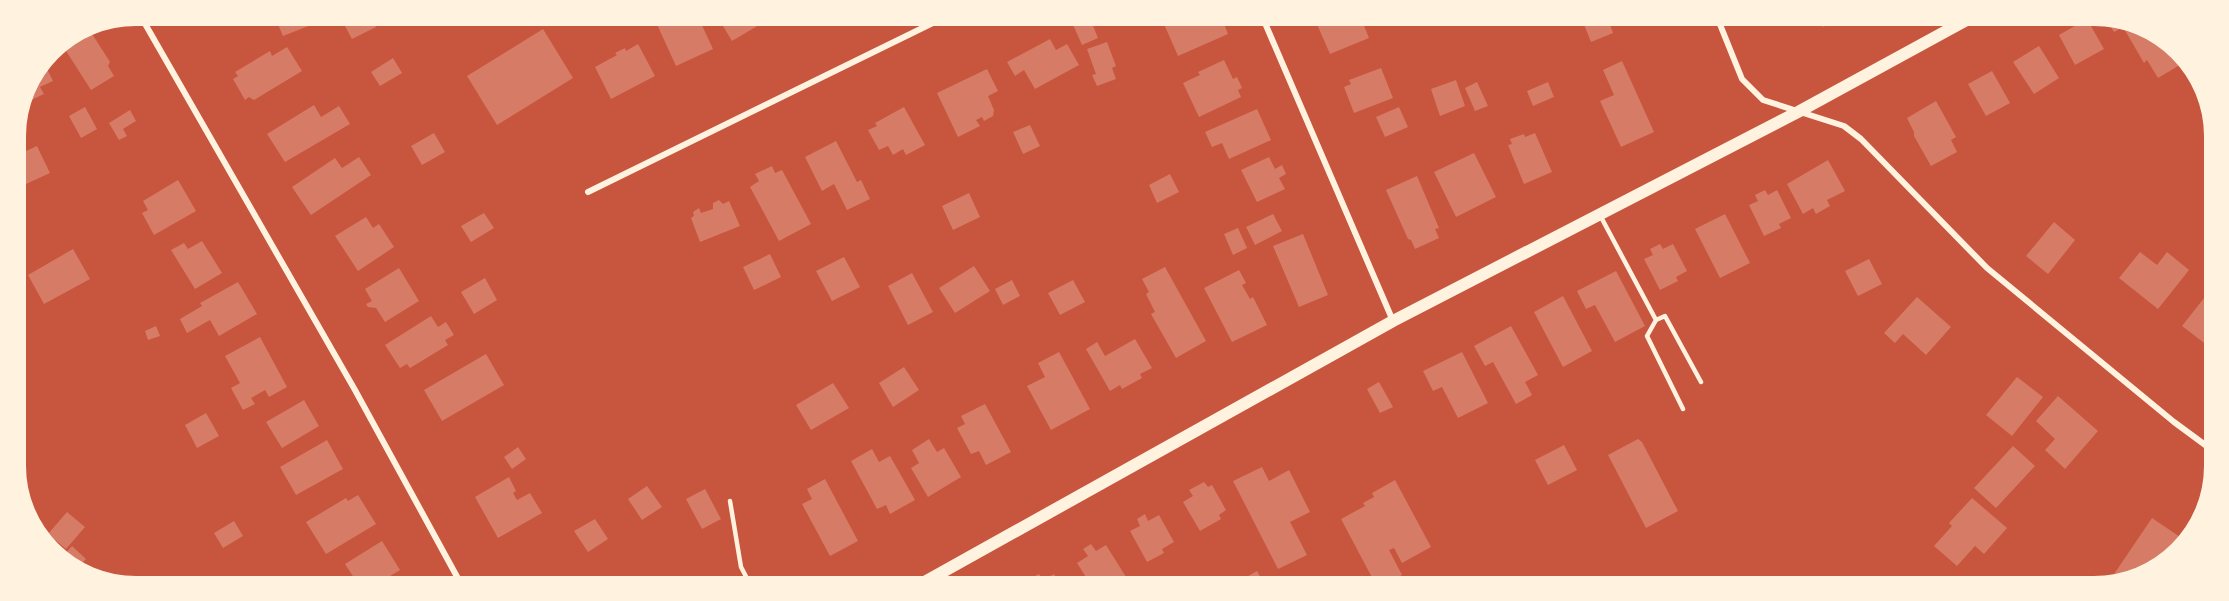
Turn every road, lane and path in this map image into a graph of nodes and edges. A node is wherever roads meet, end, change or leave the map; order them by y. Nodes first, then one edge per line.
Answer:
1 (146, 26) edge
2 (927, 26) edge
3 (1266, 26) edge
4 (1721, 26) edge
5 (1956, 26) edge
6 (1798, 112) junction
7 (588, 192) dead end
8 (1600, 214) junction
9 (1656, 320) junction
10 (1393, 321) junction
11 (1701, 382) dead end
12 (1683, 409) dead end
13 (2204, 444) edge
14 (730, 501) dead end
15 (457, 576) edge
16 (746, 576) edge
17 (938, 576) edge

1 - 15 street
2 - 7 street
3 - 10 street
4 - 6 street
5 - 6 main road
6 - 8 main road
6 - 13 street
8 - 9 lane
8 - 10 main road
9 - 11 lane
9 - 12 lane
10 - 17 main road
14 - 16 lane

